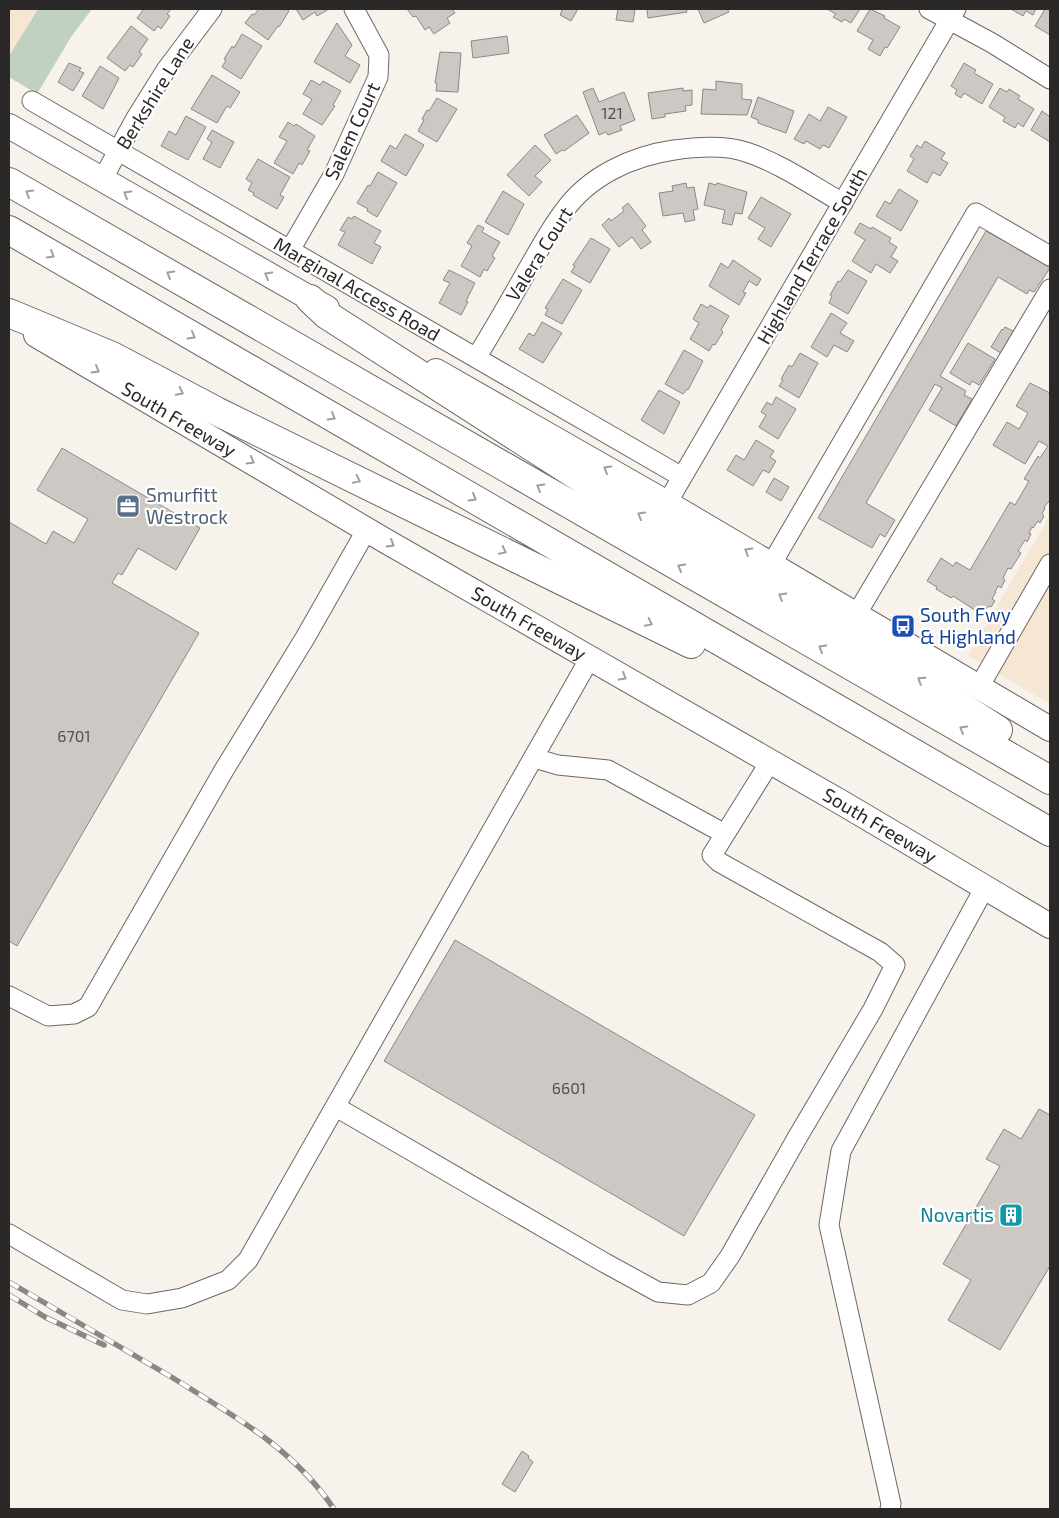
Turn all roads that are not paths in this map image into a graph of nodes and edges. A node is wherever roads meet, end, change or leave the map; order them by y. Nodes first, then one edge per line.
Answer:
1 (212, 9) edge
2 (354, 9) edge
3 (929, 9) edge
4 (953, 14) edge
5 (1050, 78) edge
6 (32, 101) dead end
7 (9, 126) edge
8 (118, 151) junction
9 (102, 180) junction
10 (9, 182) edge
11 (843, 203) junction
12 (9, 230) edge
13 (290, 250) junction
14 (1050, 256) edge
15 (1050, 289) edge
16 (310, 299) junction
17 (9, 313) edge
18 (9, 318) edge
19 (476, 358) junction
20 (682, 477) junction
21 (667, 503) junction
22 (367, 530) junction
23 (1050, 564) edge
24 (771, 565) junction
25 (856, 615) junction
26 (590, 658) junction
27 (978, 687) junction
28 (1050, 729) edge
29 (534, 758) junction
30 (770, 762) junction
31 (1050, 763) edge
32 (957, 778) junction
33 (1050, 780) edge
34 (1050, 832) edge
35 (725, 834) junction
36 (985, 887) junction
37 (1050, 926) edge
38 (9, 996) edge
39 (336, 1107) junction
40 (9, 1234) edge
41 (890, 1509) edge

1 - 8 street, Berkshire Lane
2 - 13 street, Salem Court
3 - 4 street
4 - 5 street
4 - 11 street, Highland Terrace South
6 - 8 street, Marginal Access Road
7 - 9 main road
8 - 9 street, Berkshire Lane
8 - 13 street, Marginal Access Road
16 -> 9 main road
33 -> 10 highway
11 - 19 street, Valera Court
11 - 20 street, Highland Terrace South
12 -> 32 highway
13 - 19 street, Marginal Access Road
14 - 24 street
15 - 25 street
21 -> 16 main road
31 -> 16 highway
17 -> 32 highway
18 -> 22 main road, South Freeway
19 - 20 street, Marginal Access Road
20 - 21 street, Highland Terrace South
24 -> 21 main road
22 -> 26 main road, South Freeway
22 - 38 street
23 - 27 street
24 - 25 main road
25 - 27 main road
26 - 29 street
26 -> 30 main road, South Freeway
27 - 28 main road
29 - 35 street
29 - 39 street
30 - 35 street
30 - 36 main road, South Freeway
32 - 34 highway
35 - 39 street
36 - 37 main road, South Freeway
36 - 41 street
39 - 40 street

